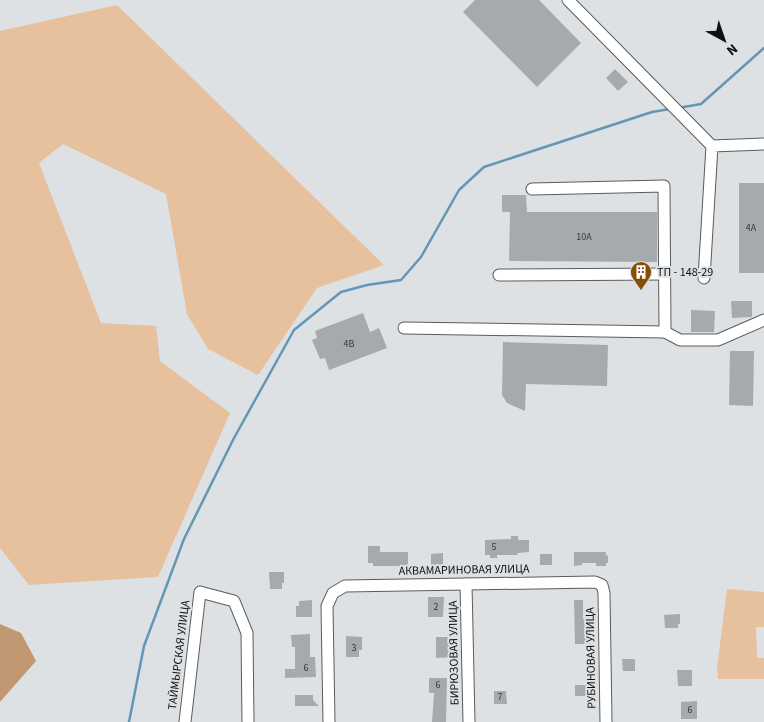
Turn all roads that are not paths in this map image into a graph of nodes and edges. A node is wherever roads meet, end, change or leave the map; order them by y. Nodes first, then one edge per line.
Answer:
1 (568, 0) edge
2 (764, 144) edge
3 (712, 146) junction
4 (532, 189) dead end
5 (665, 274) junction
6 (499, 275) dead end
7 (704, 278) dead end
8 (764, 320) edge
9 (404, 328) dead end
10 (665, 332) junction
11 (466, 584) junction
12 (604, 593) joint
13 (185, 722) edge
14 (248, 722) edge
15 (329, 722) edge
16 (469, 722) edge
17 (606, 722) edge

1 - 3 street
2 - 3 street
3 - 7 street
4 - 5 street
5 - 6 street
5 - 10 street
8 - 10 street
9 - 10 street
11 - 12 street, АКВАМАРИНОВАЯ УЛИЦА
11 - 15 street, АКВАМАРИНОВАЯ УЛИЦА
11 - 16 street, БИРЮЗОВАЯ УЛИЦА
12 - 17 street, РУБИНОВАЯ УЛИЦА
13 - 14 street, ТАЙМЫРСКАЯ УЛИЦА

